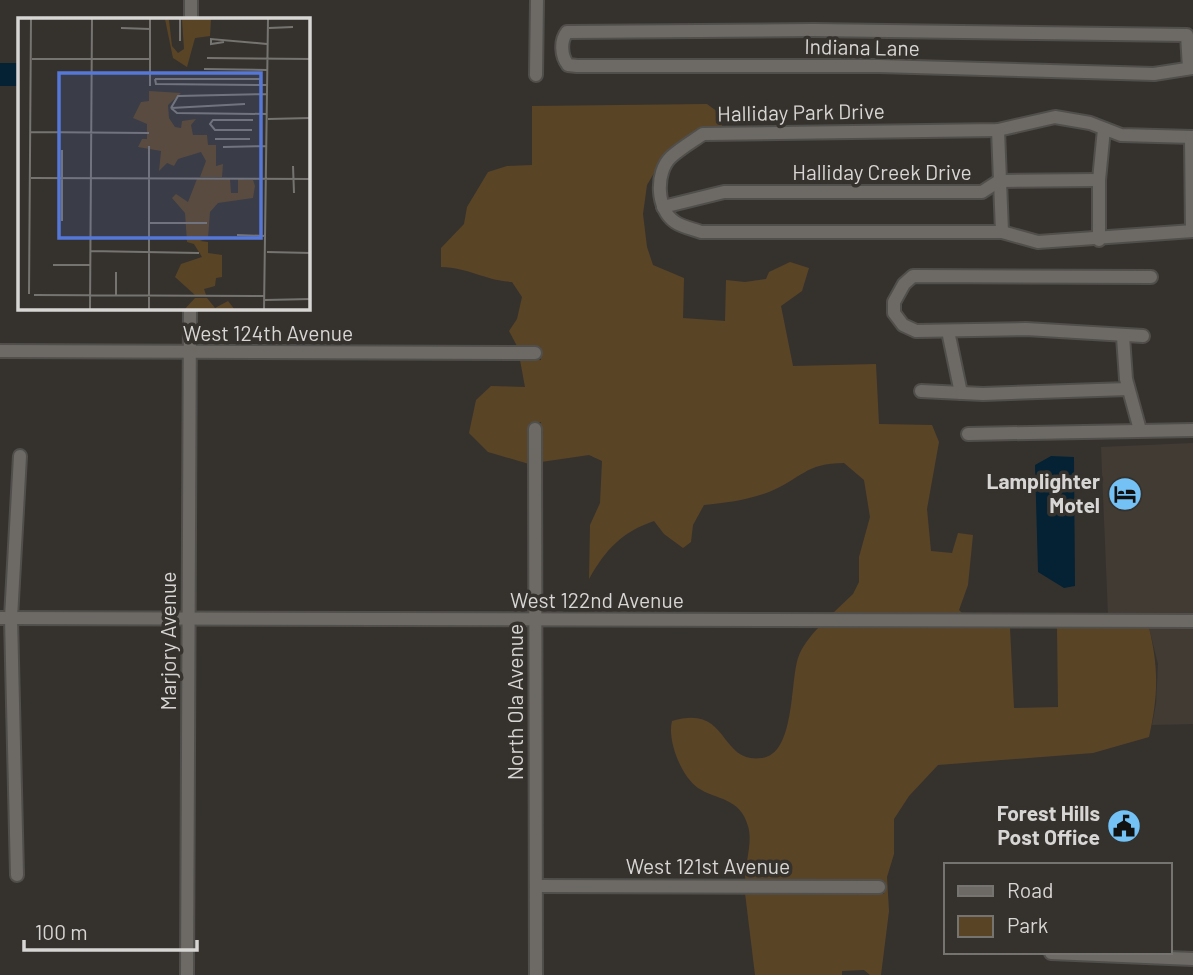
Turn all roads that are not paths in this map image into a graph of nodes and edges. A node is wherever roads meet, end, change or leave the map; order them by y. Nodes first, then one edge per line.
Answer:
1 (191, 0) edge
2 (537, 0) edge
3 (191, 18) edge
4 (1191, 68) edge
5 (536, 75) dead end
6 (1104, 129) junction
7 (998, 130) junction
8 (1192, 138) edge
9 (1099, 180) junction
10 (999, 181) junction
11 (663, 207) junction
12 (1193, 231) edge
13 (1002, 232) junction
14 (1099, 240) junction
15 (1151, 277) dead end
16 (190, 310) edge
17 (948, 331) junction
18 (1143, 336) dead end
19 (1123, 337) junction
20 (0, 351) edge
21 (535, 353) dead end
22 (189, 354) junction
23 (1128, 389) junction
24 (921, 391) dead end
25 (961, 393) junction
26 (535, 429) dead end
27 (1140, 430) junction
28 (1193, 430) edge
29 (968, 433) dead end
30 (20, 456) dead end
31 (5, 618) edge
32 (188, 618) junction
33 (535, 620) junction
34 (1193, 621) edge
35 (17, 875) dead end
36 (537, 886) junction
37 (879, 887) dead end
38 (1075, 954) edge
39 (1193, 959) edge
40 (187, 975) edge
41 (536, 975) edge

1 - 3 street
2 - 5 street
4 - 4 street, Indiana Lane
6 - 7 street, Halliday Park Drive
6 - 8 street, Halliday Park Drive
6 - 9 street
7 - 10 street
7 - 11 street, Halliday Park Drive
8 - 12 street
9 - 10 street, Halliday Creek Drive
9 - 14 street
10 - 11 street, Halliday Creek Drive
10 - 13 street
11 - 13 street
12 - 14 street
13 - 14 street
15 - 17 street
16 - 22 street, Marjory Avenue
17 - 19 street
17 - 25 street
18 - 19 street
19 - 23 street
20 - 22 street, West 124th Avenue
21 - 22 street, West 124th Avenue
22 - 32 street, Marjory Avenue
23 - 25 street
23 - 27 street
24 - 25 street
26 - 33 street, North Ola Avenue
27 - 28 street
27 - 29 street
30 - 31 street
31 - 32 street, West 122nd Avenue
31 - 35 street
32 - 33 street, West 122nd Avenue
32 - 40 street, Marjory Avenue
33 - 34 street, West 122nd Avenue
33 - 36 street, North Ola Avenue
36 - 37 street, West 121st Avenue
36 - 41 street, North Ola Avenue
38 - 39 street

